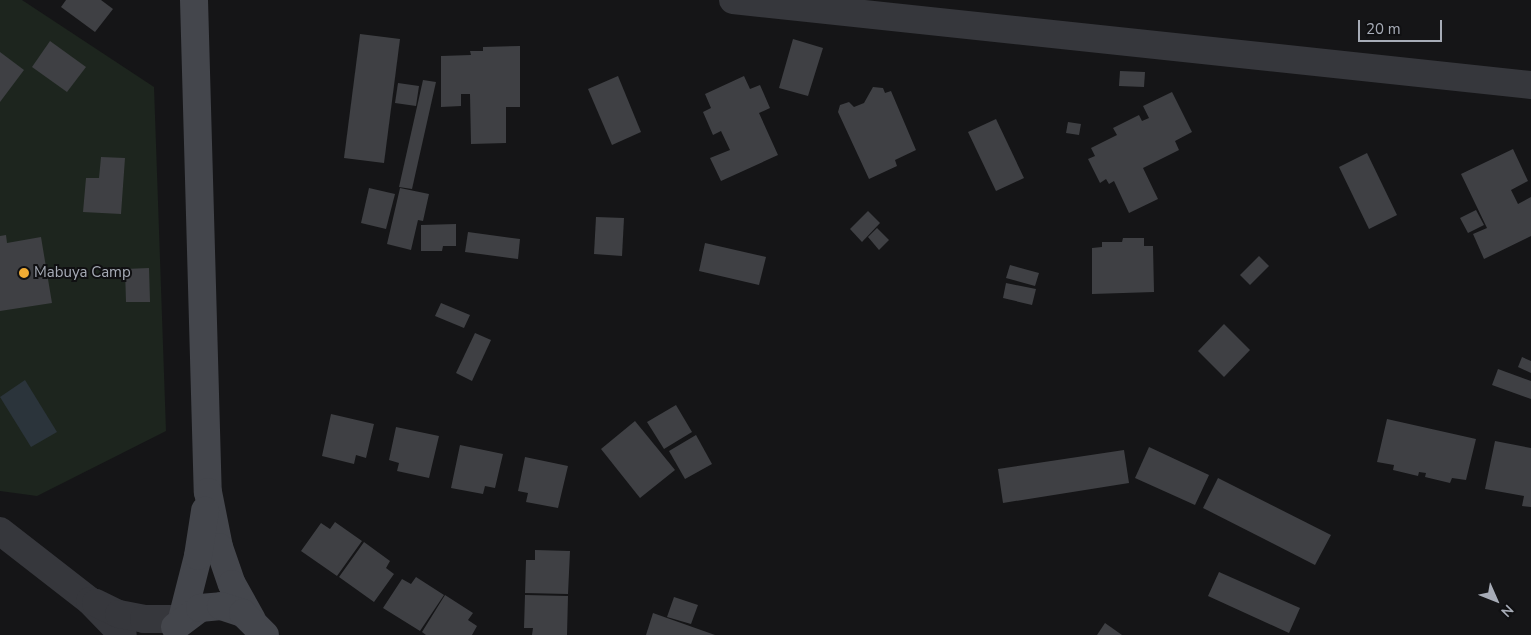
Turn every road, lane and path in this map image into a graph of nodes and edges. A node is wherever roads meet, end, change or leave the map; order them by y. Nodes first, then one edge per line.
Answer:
1 (194, 0) edge
2 (734, 0) edge
3 (1531, 85) edge
4 (208, 492) junction
5 (0, 530) edge
6 (90, 601) junction
7 (177, 627) edge
8 (259, 628) edge
9 (123, 635) edge

1 - 4 main road
2 - 3 street
4 - 7 main road
4 - 8 main road
5 - 6 street
6 - 7 street
6 - 9 street
7 - 8 main road

